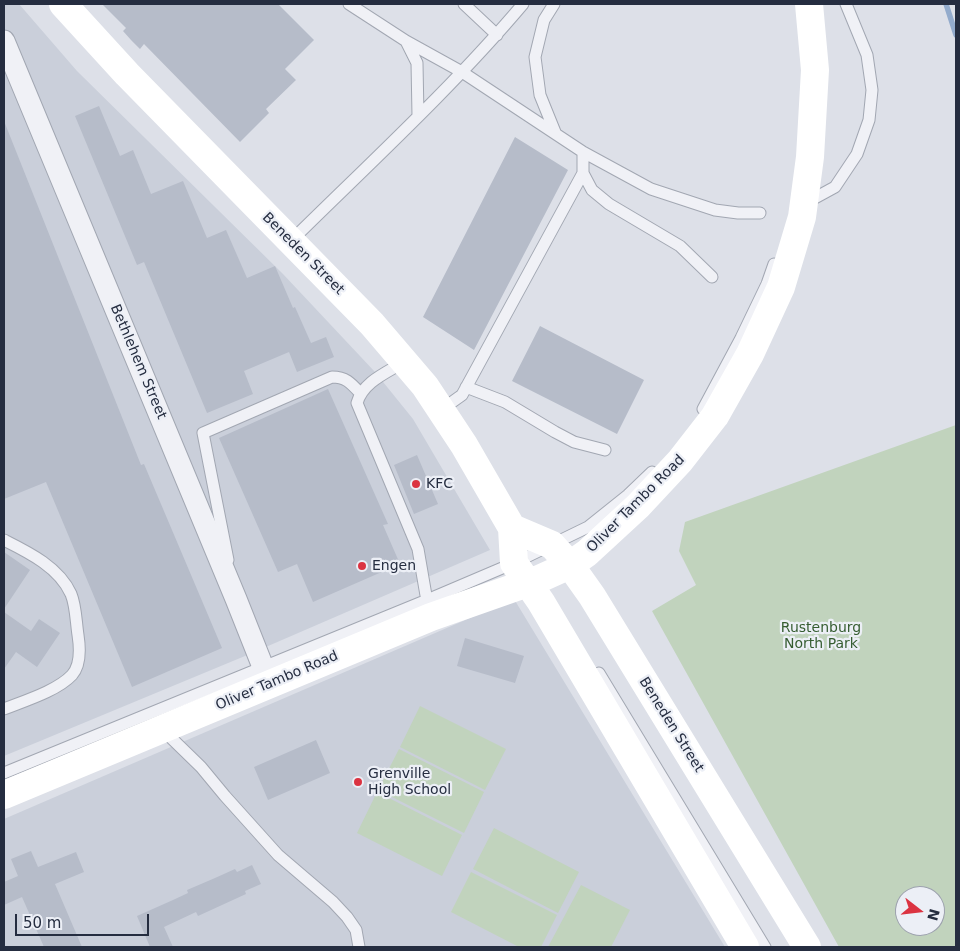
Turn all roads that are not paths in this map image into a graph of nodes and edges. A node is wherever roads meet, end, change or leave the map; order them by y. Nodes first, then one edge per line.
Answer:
1 (63, 4) edge
2 (349, 4) edge
3 (464, 4) edge
4 (523, 4) edge
5 (554, 4) edge
6 (809, 4) edge
7 (846, 4) edge
8 (497, 36) junction
9 (406, 41) junction
10 (4, 44) edge
11 (462, 72) junction
12 (803, 75) dead end
13 (418, 116) junction
14 (555, 132) junction
15 (800, 138) dead end
16 (584, 152) junction
17 (583, 173) junction
18 (813, 199) dead end
19 (760, 213) dead end
20 (292, 240) junction
21 (779, 250) dead end
22 (712, 277) dead end
23 (405, 361) junction
24 (466, 387) junction
25 (360, 393) junction
26 (441, 410) junction
27 (694, 421) dead end
28 (605, 450) dead end
29 (661, 464) dead end
30 (512, 528) junction
31 (4, 540) edge
32 (552, 545) junction
33 (570, 565) junction
34 (532, 573) junction
35 (236, 599) junction
36 (429, 609) junction
37 (592, 662) dead end
38 (267, 676) junction
39 (4, 710) edge
40 (162, 729) junction
41 (4, 773) edge
42 (4, 795) edge
43 (359, 947) edge
44 (745, 947) edge
45 (765, 947) edge
46 (807, 947) edge

1 - 20 main road, Beneden Street
2 - 9 lane
3 - 8 lane
4 - 8 lane
5 - 14 lane
6 - 33 main road, Oliver Tambo Road
7 - 18 lane
8 - 11 lane
9 - 11 lane
9 - 13 lane
10 - 35 street, Bethlehem Street
11 - 13 lane
11 - 14 lane
12 - 15 lane
13 - 20 lane
14 - 16 lane
16 - 17 lane
16 - 19 lane
17 - 22 lane
17 - 24 lane
20 - 23 main road, Beneden Street
21 - 27 lane
23 - 25 lane
23 - 26 main road, Beneden Street
24 - 26 lane
24 - 28 lane
25 - 35 lane
25 - 36 lane
26 - 30 main road, Beneden Street
29 - 32 lane
30 - 32 main road, Beneden Street
30 - 34 main road, Beneden Street
31 - 39 lane
32 - 33 main road, Beneden Street
32 - 34 lane
33 - 34 main road, Oliver Tambo Road
33 - 46 main road, Beneden Street
34 - 36 main road, Oliver Tambo Road
34 - 44 main road
35 - 38 street, Bethlehem Street
36 - 38 main road, Oliver Tambo Road
37 - 45 lane
38 - 40 main road, Oliver Tambo Road
38 - 41 lane
40 - 42 main road, Oliver Tambo Road
40 - 43 lane

